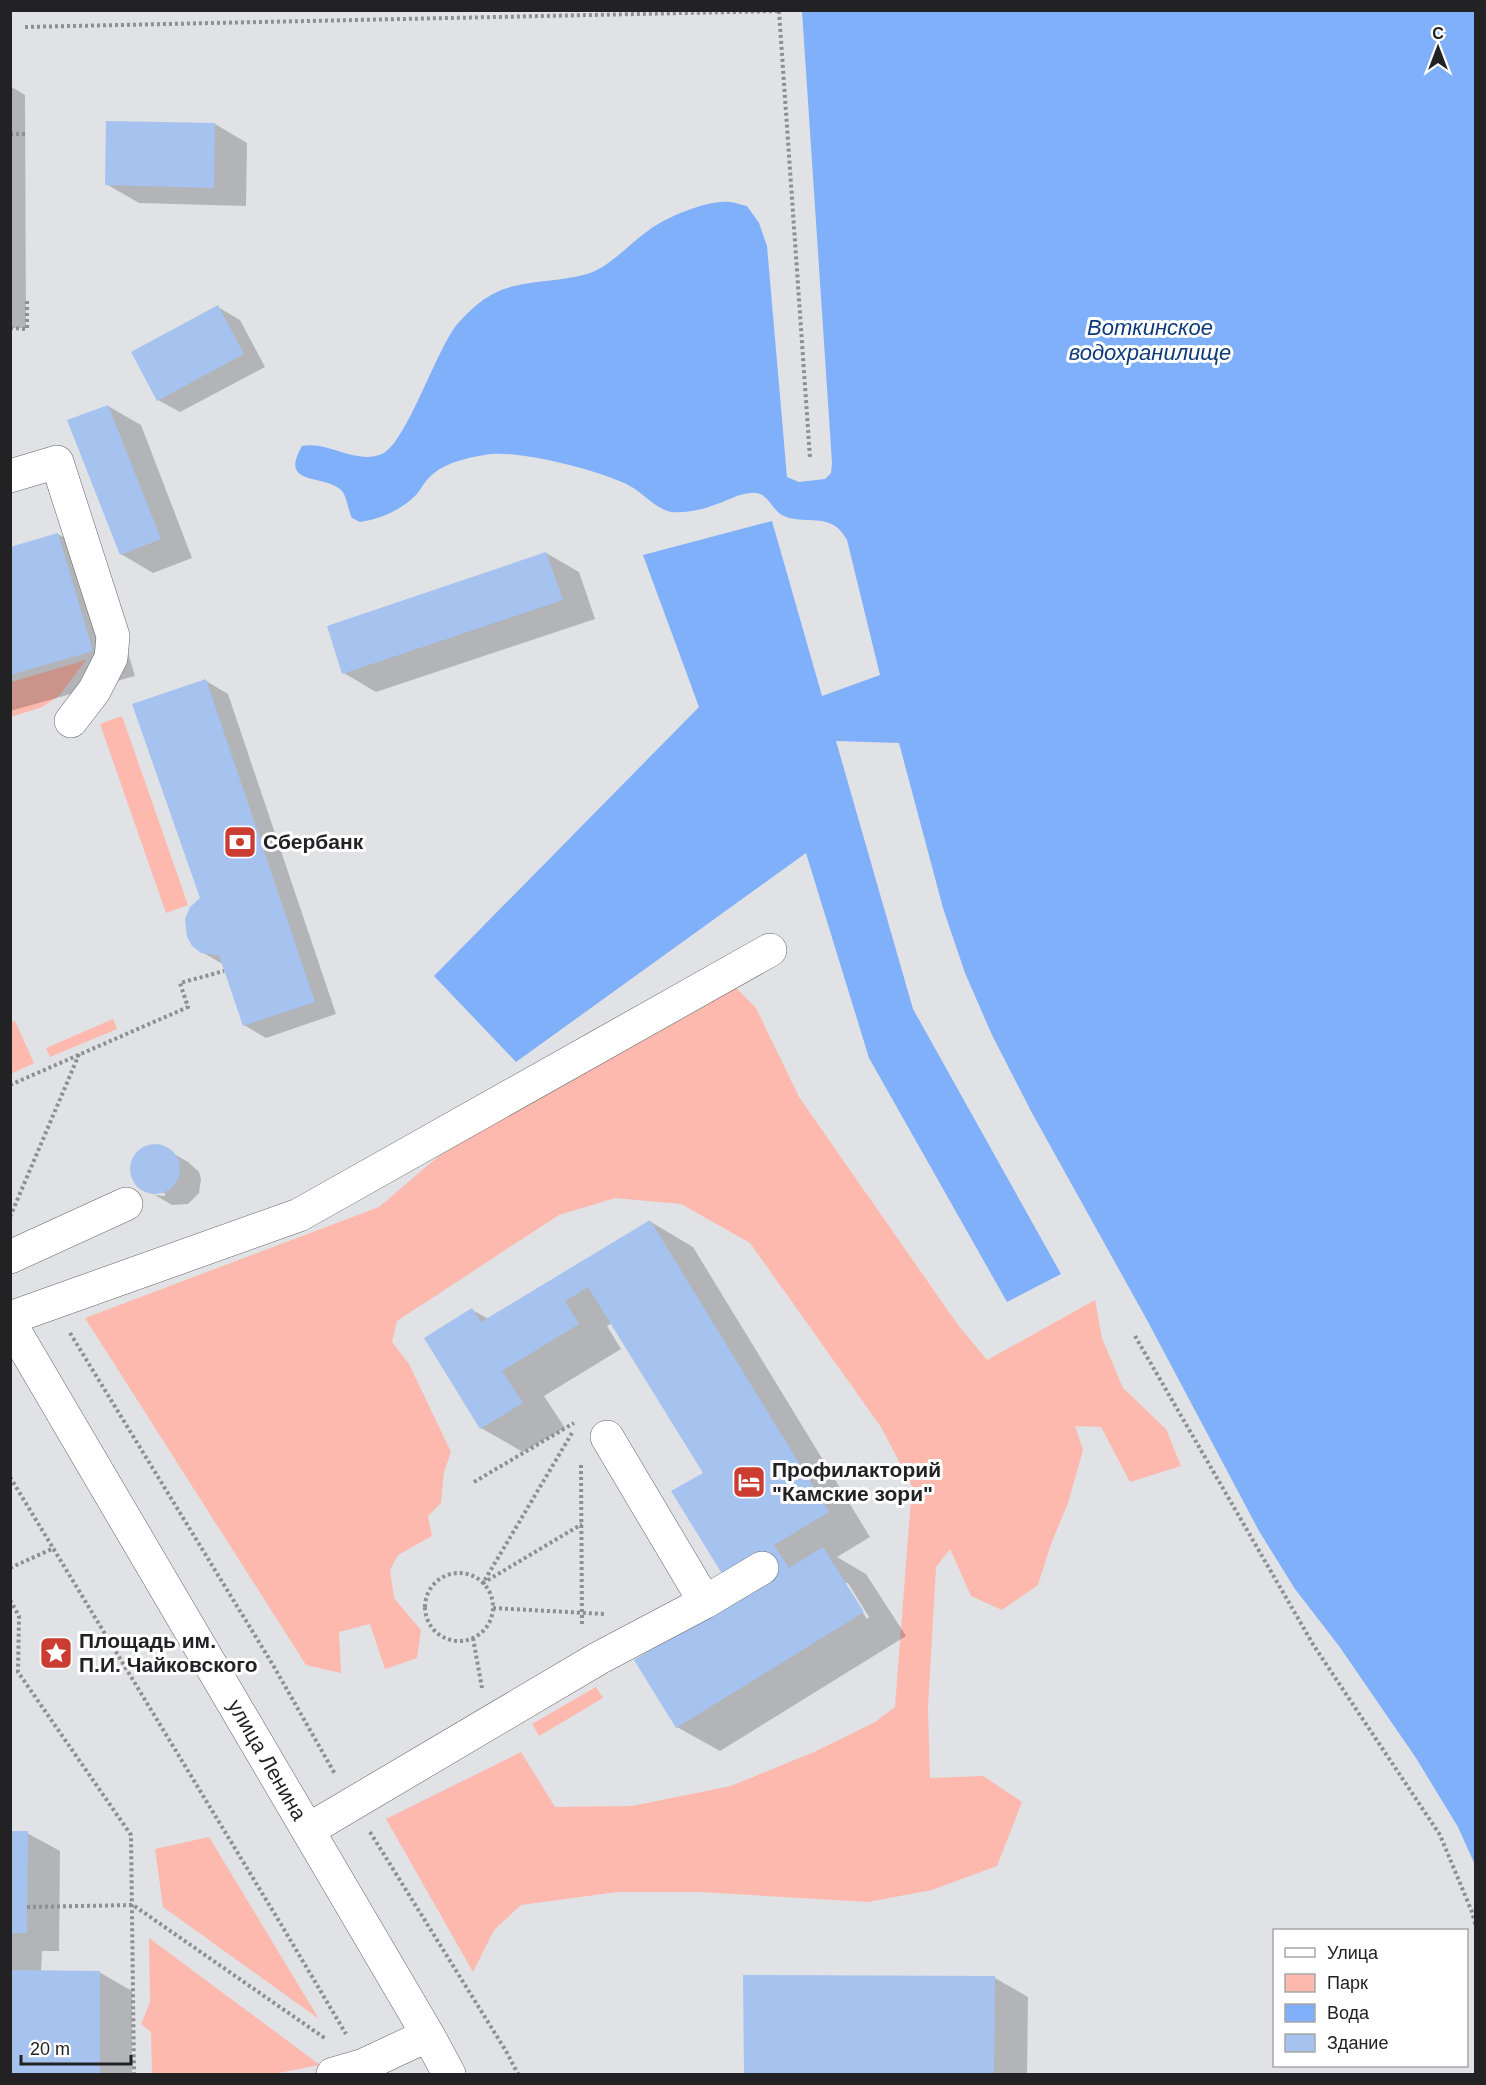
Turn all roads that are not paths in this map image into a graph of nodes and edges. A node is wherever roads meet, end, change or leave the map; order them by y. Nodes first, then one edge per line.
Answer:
1 (10, 476) edge
2 (71, 721) dead end
3 (770, 950) dead end
4 (126, 1204) dead end
5 (10, 1257) edge
6 (10, 1318) edge
7 (10, 1323) edge
8 (594, 1446) road end
9 (762, 1568) dead end
10 (705, 1602) junction
11 (308, 1830) junction
12 (428, 2035) junction
13 (349, 2070) edge
14 (449, 2074) edge

1 - 2 street
3 - 6 street
4 - 5 street
7 - 11 street, улица Ленина
8 - 10 street
9 - 10 street
10 - 11 street
11 - 12 street, улица Ленина
12 - 13 street
12 - 14 street, улица Ленина

